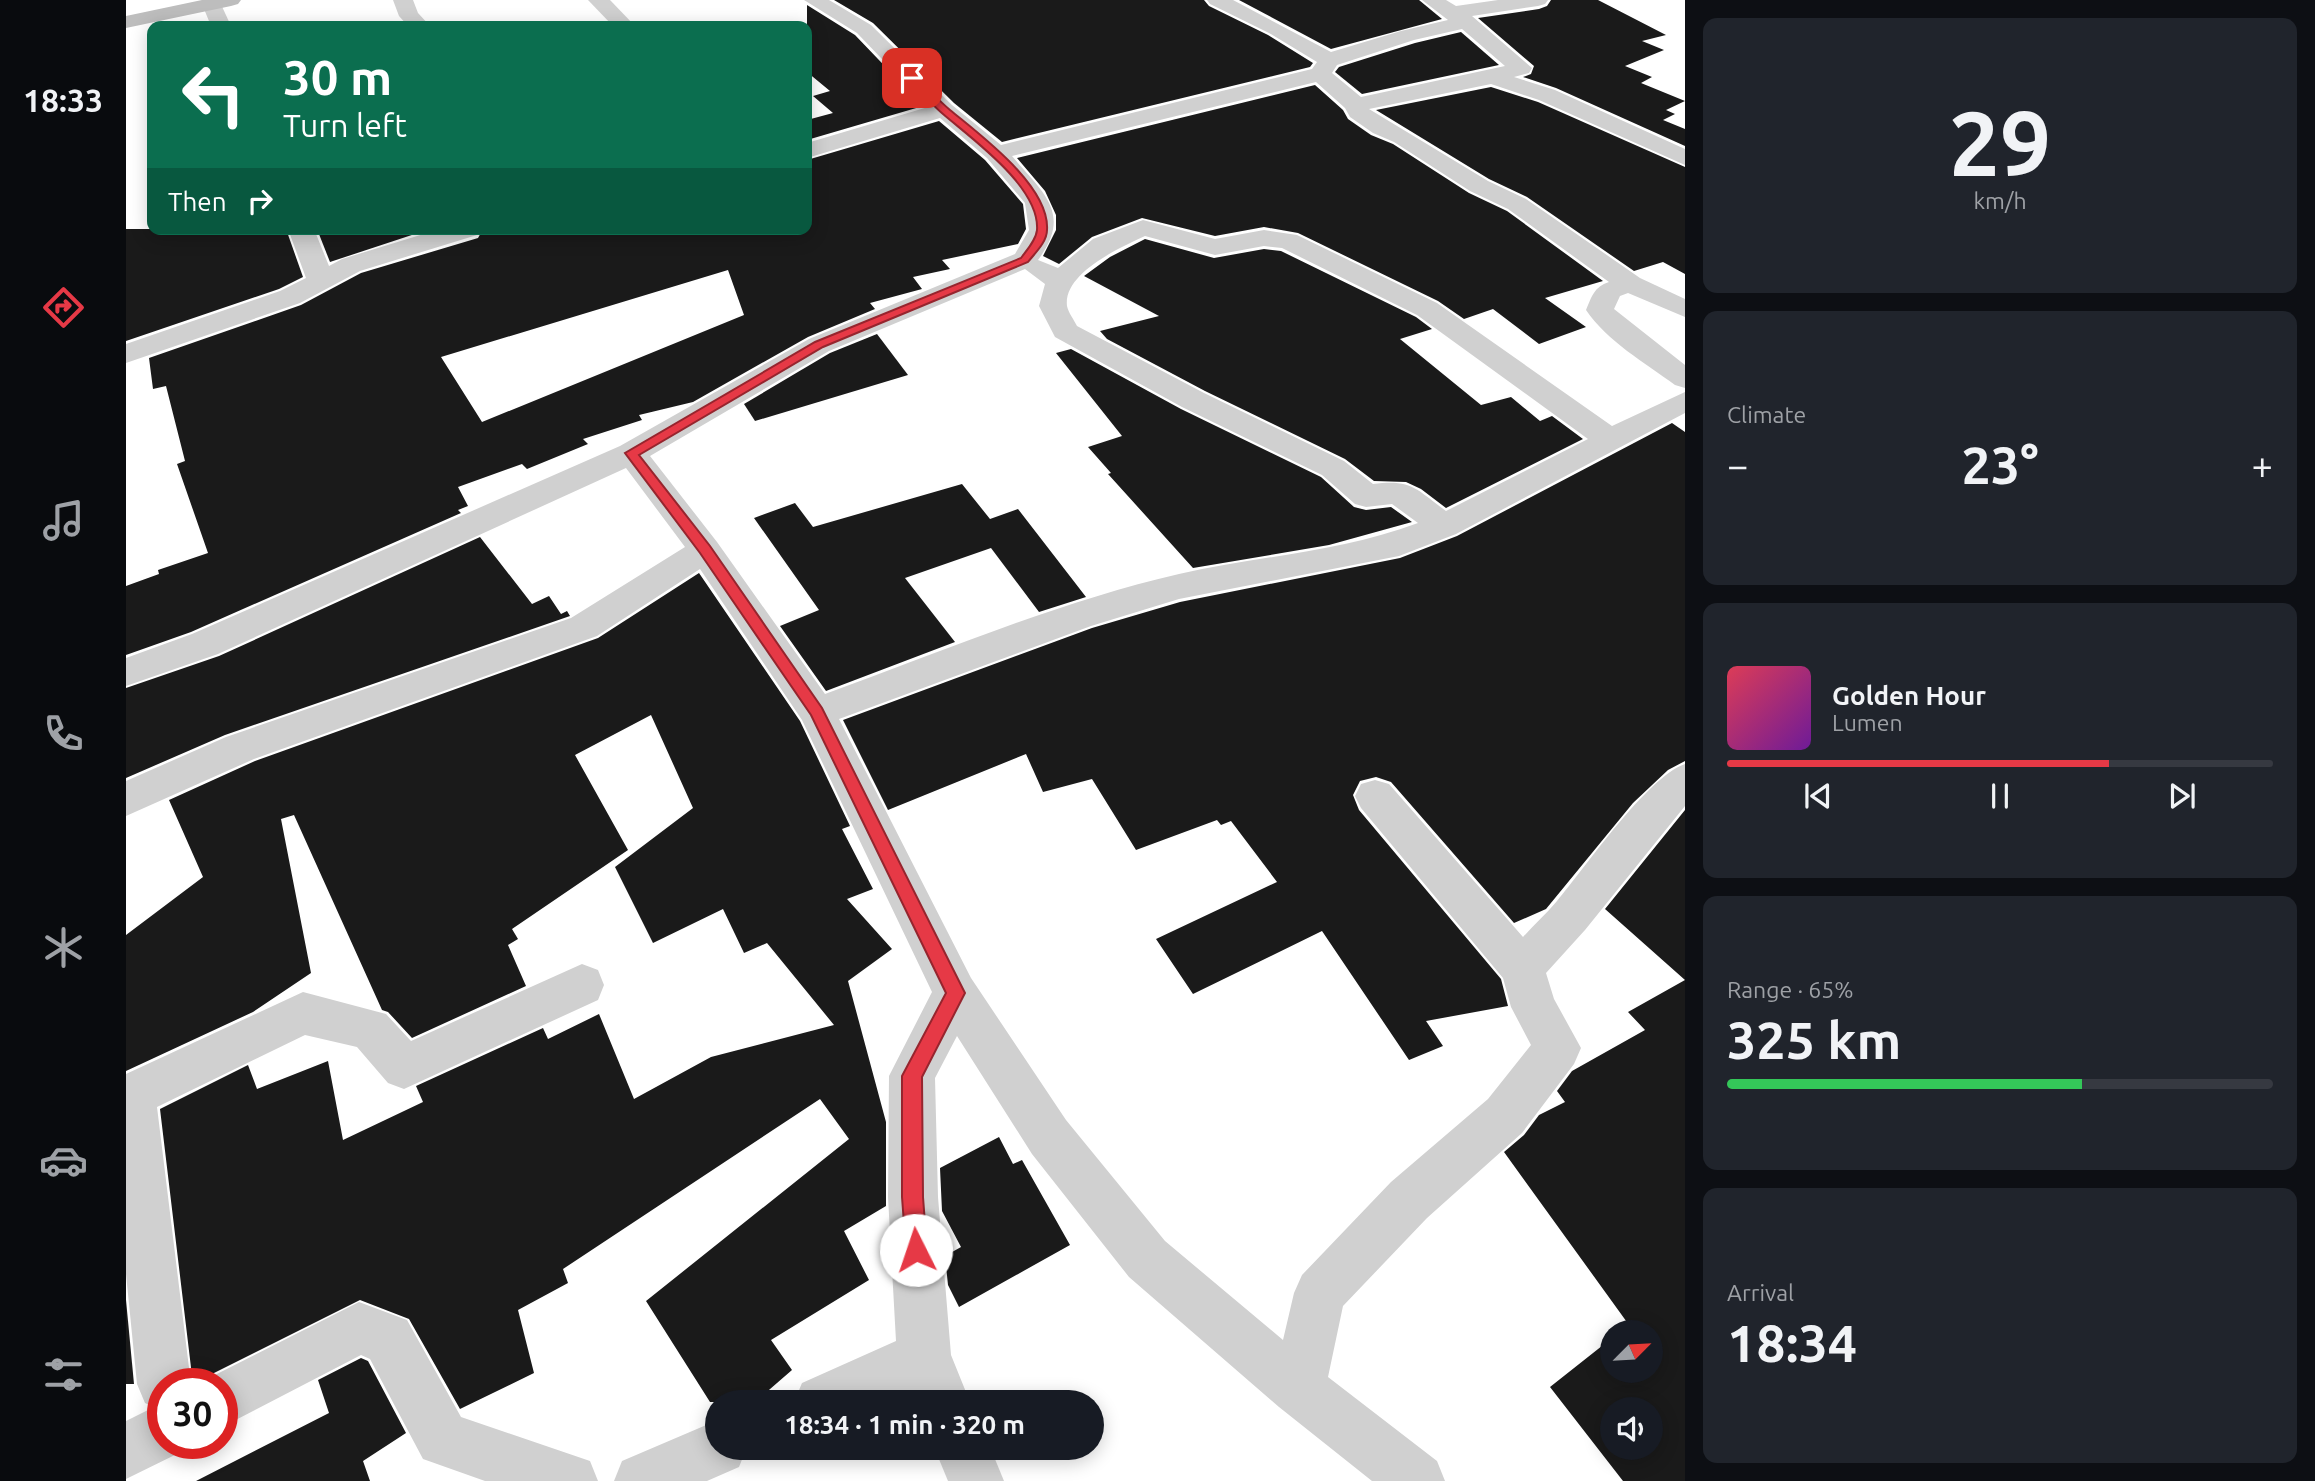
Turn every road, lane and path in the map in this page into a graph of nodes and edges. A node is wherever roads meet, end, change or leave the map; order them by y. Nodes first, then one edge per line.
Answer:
1 (403, 0) edge
2 (598, 0) edge
3 (814, 0) edge
4 (1217, 0) edge
5 (1432, 0) edge
6 (1538, 0) edge
7 (221, 2) edge
8 (1460, 17) junction
9 (221, 21) edge
10 (414, 21) edge
11 (620, 21) edge
12 (126, 22) edge
13 (1324, 67) junction
14 (1492, 77) junction
15 (1356, 105) junction
16 (944, 110) junction
17 (812, 150) edge
18 (996, 153) junction
19 (1685, 158) edge
20 (303, 235) edge
21 (448, 235) edge
22 (1024, 260) junction
23 (321, 281) junction
24 (1059, 281) junction
25 (1630, 284) junction
26 (1685, 310) edge
27 (126, 354) edge
28 (1685, 379) edge
29 (1685, 401) edge
30 (1609, 439) junction
31 (631, 453) junction
32 (1444, 526) junction
33 (705, 550) junction
34 (126, 672) edge
35 (817, 712) junction
36 (1685, 779) edge
37 (1375, 796) dead end
38 (126, 799) edge
39 (1522, 968) junction
40 (582, 985) dead end
41 (955, 993) junction
42 (129, 1096) edge
43 (162, 1368) edge
44 (934, 1379) edge
45 (1298, 1388) junction
46 (880, 1390) edge
47 (238, 1392) edge
48 (147, 1440) edge
49 (126, 1451) edge
50 (705, 1453) edge
51 (967, 1460) edge
52 (570, 1481) edge
53 (642, 1481) edge
54 (976, 1481) edge
55 (1417, 1481) edge

1 - 10 street
2 - 11 street
3 - 16 street
4 - 13 street
5 - 8 street
6 - 8 street
7 - 9 street
7 - 12 street
8 - 13 street
8 - 14 street
13 - 15 street
13 - 18 street
14 - 15 street
14 - 19 street
15 - 25 street
16 - 17 street
16 - 18 street
18 - 22 street
20 - 23 street
21 - 23 street
22 - 24 street
22 - 31 street
23 - 27 street
24 - 30 street
24 - 32 street
25 - 26 street
25 - 28 street
29 - 30 street
30 - 32 street
31 - 33 street
31 - 34 street
32 - 35 street
33 - 35 street
33 - 38 street
35 - 41 street
36 - 39 street
37 - 39 street
39 - 45 street
40 - 42 street
41 - 44 street
41 - 45 street
42 - 43 street
44 - 46 street
45 - 55 street
47 - 52 street
48 - 49 street
50 - 53 street
51 - 54 street

